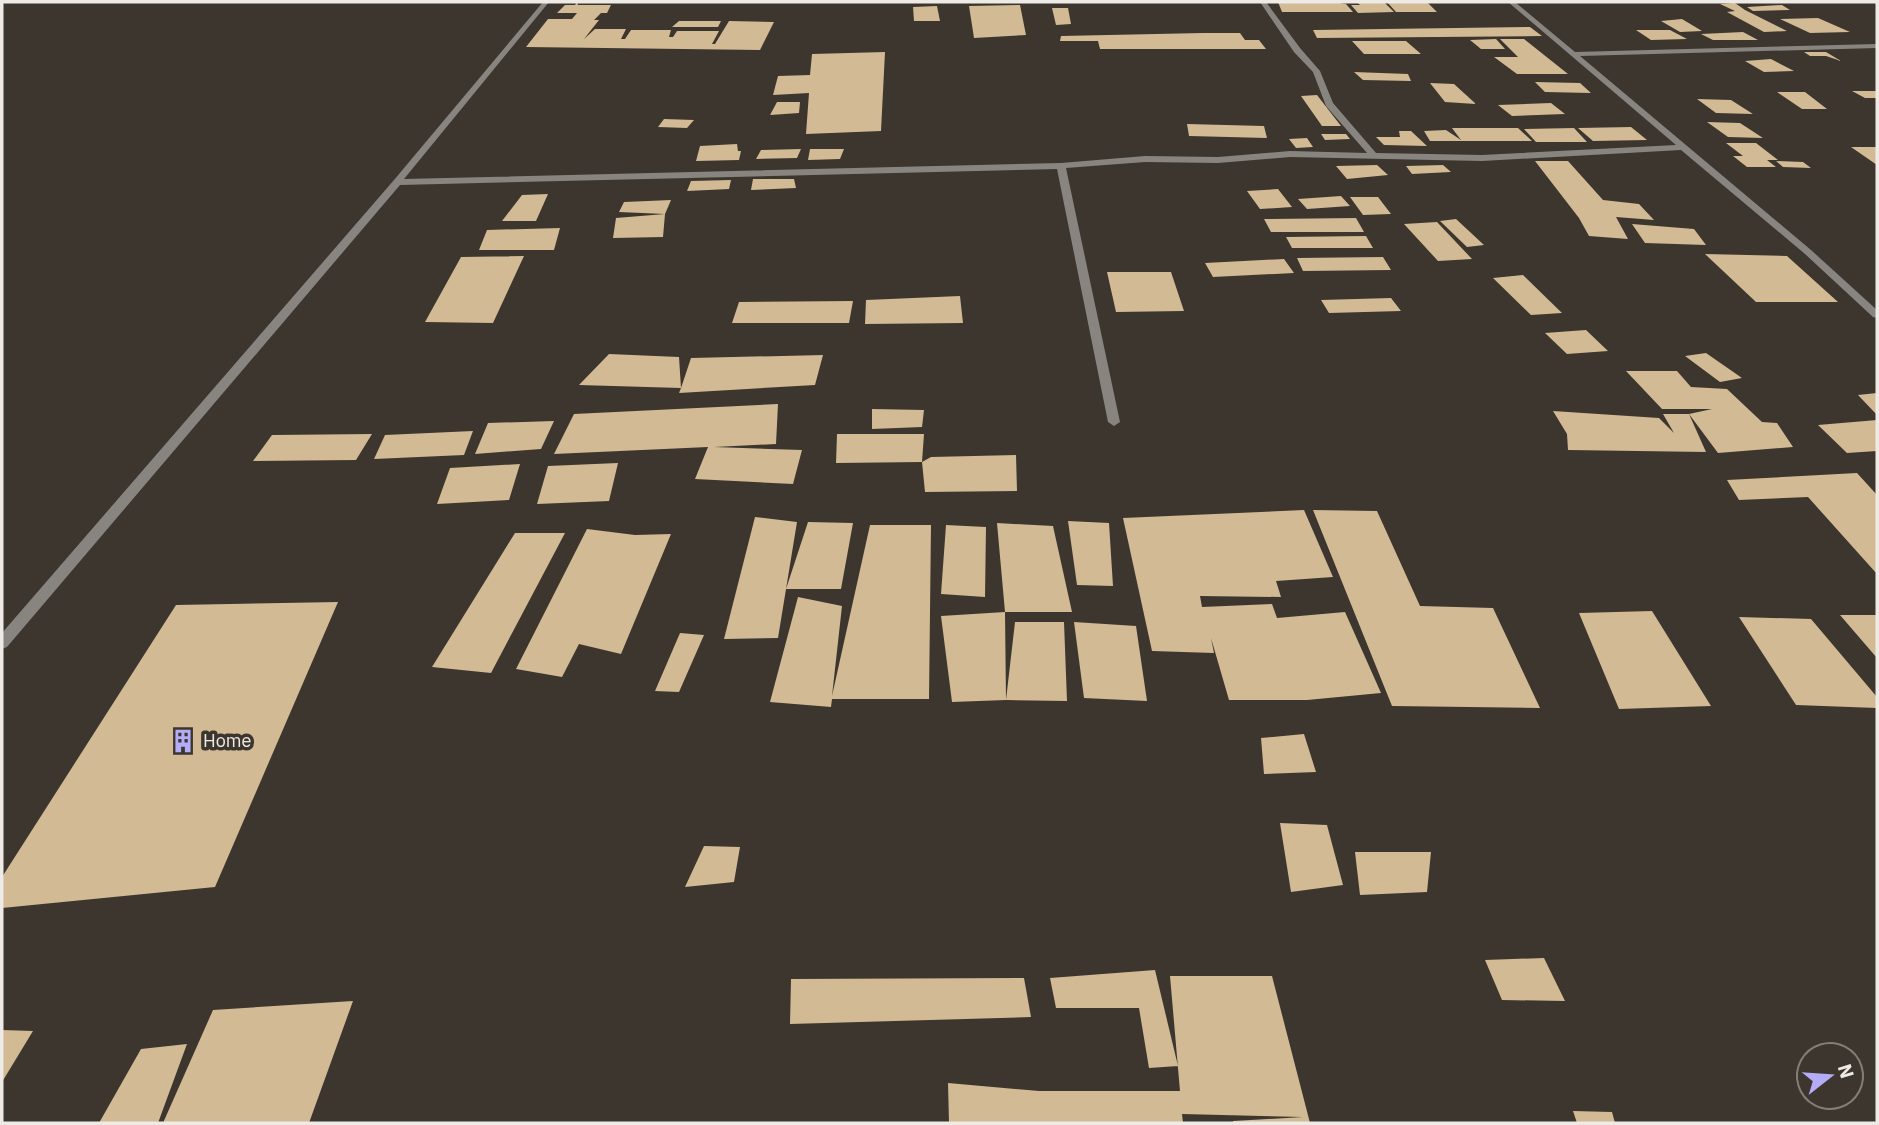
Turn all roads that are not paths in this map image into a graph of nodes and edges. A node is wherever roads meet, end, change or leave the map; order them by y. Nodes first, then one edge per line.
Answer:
1 (546, 2) edge
2 (1264, 2) edge
3 (1511, 2) edge
4 (1877, 46) edge
5 (1575, 54) junction
6 (1684, 147) junction
7 (1375, 156) junction
8 (1061, 166) junction
9 (397, 182) junction
10 (1877, 315) edge
11 (1114, 422) dead end
12 (2, 643) edge

1 - 9 street
2 - 7 street
3 - 5 street
4 - 5 street
5 - 6 street
6 - 7 street
6 - 10 street
7 - 8 street
8 - 9 street
8 - 11 street
9 - 12 street

